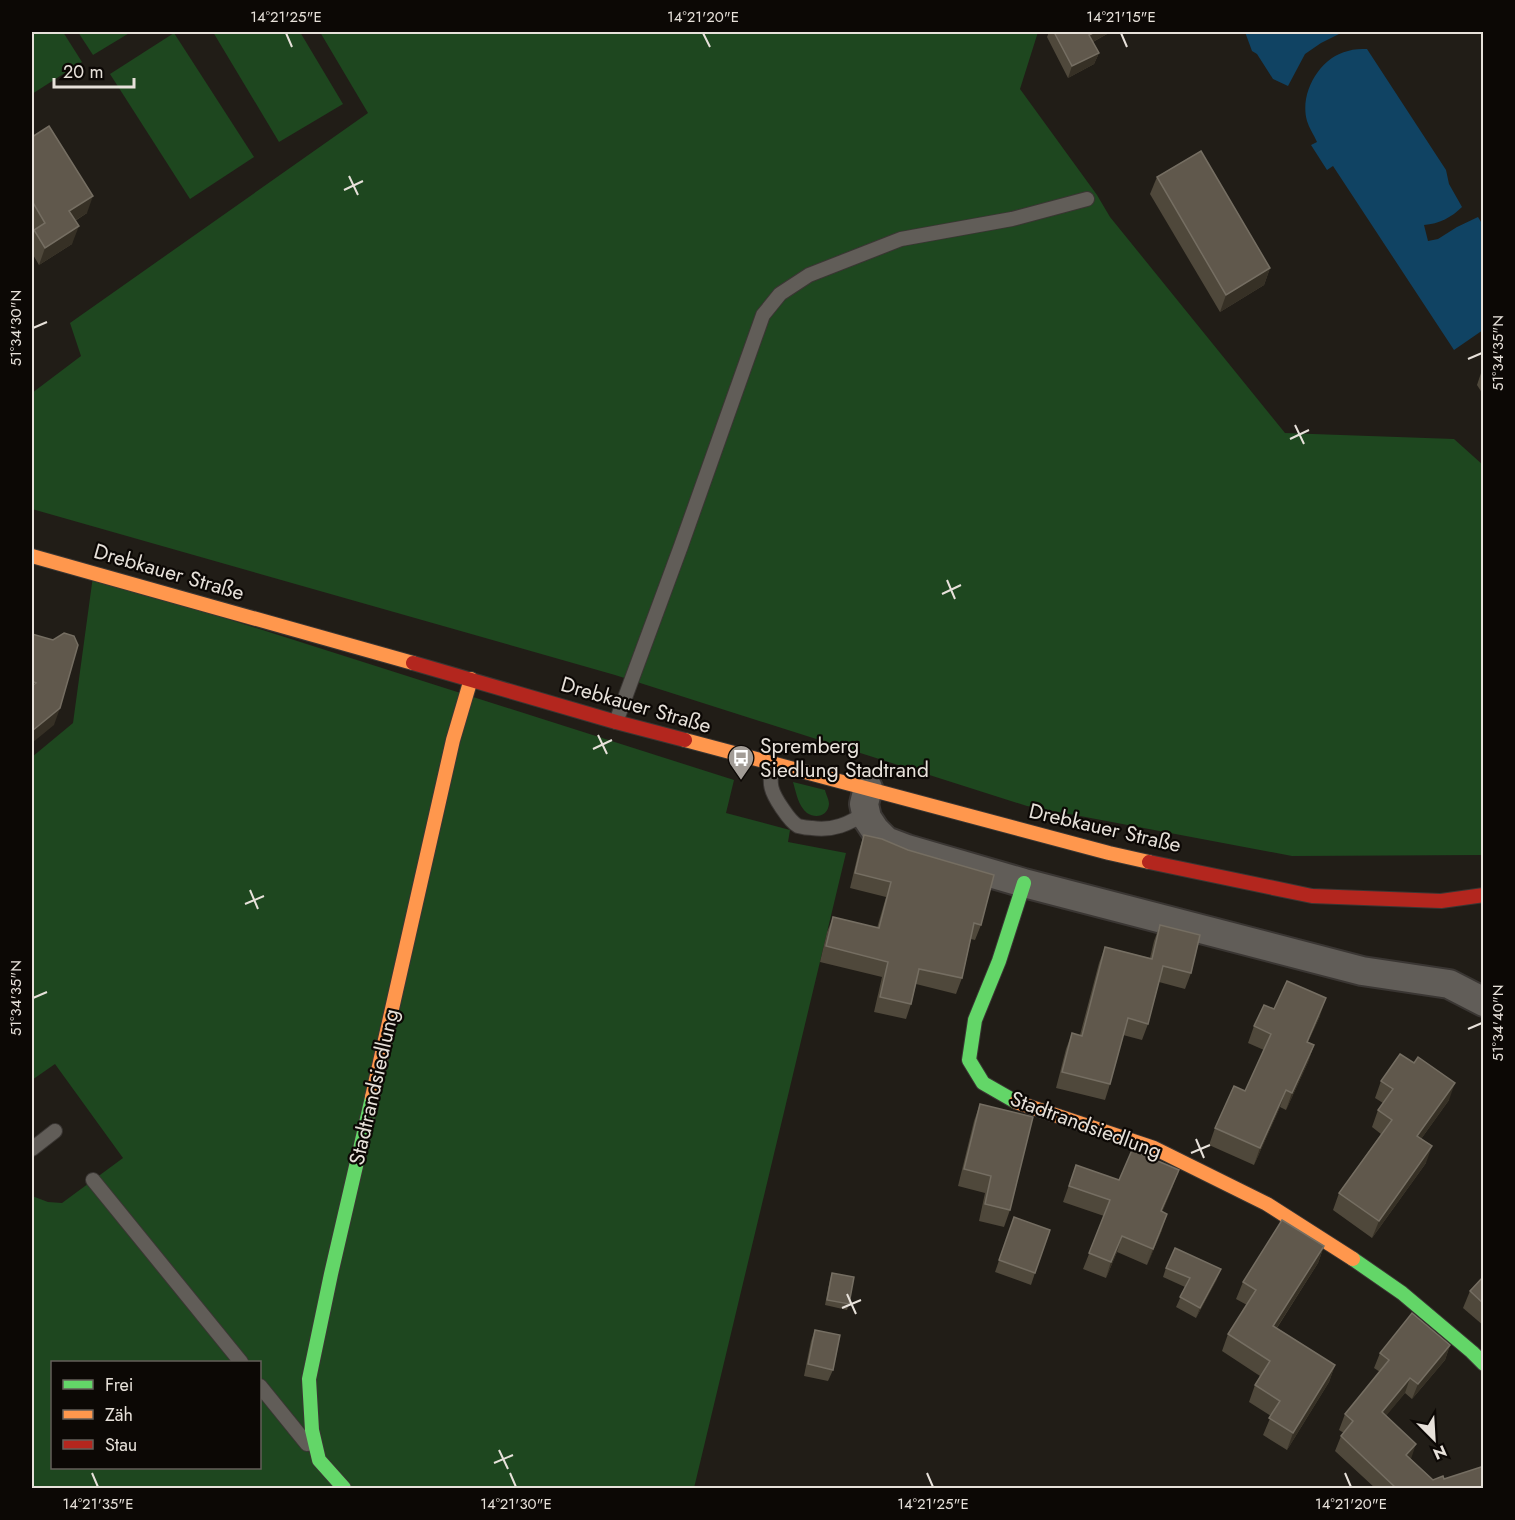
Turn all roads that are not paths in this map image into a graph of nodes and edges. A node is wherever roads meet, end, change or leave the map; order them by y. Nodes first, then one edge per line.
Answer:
1 (1087, 199) dead end
2 (32, 556) edge
3 (471, 679) junction
4 (616, 722) junction
5 (773, 764) junction
6 (867, 800) junction
7 (1024, 883) junction
8 (1484, 895) edge
9 (1484, 1002) edge
10 (55, 1131) dead end
11 (32, 1149) edge
12 (93, 1180) dead end
13 (240, 1361) edge
14 (1484, 1364) edge
15 (261, 1387) edge
16 (320, 1460) junction
17 (344, 1488) edge

1 - 4 lane
2 - 3 street, Drebkauer Straße
3 - 4 street, Drebkauer Straße
3 - 16 street, Stadtrandsiedlung
4 - 5 street, Drebkauer Straße
5 - 6 street, Drebkauer Straße
5 - 6 lane
6 - 7 street
6 - 8 street, Drebkauer Straße
7 - 9 street
7 - 14 street, Stadtrandsiedlung
10 - 11 lane
12 - 13 lane
15 - 16 lane
16 - 17 street, Stadtrandsiedlung

